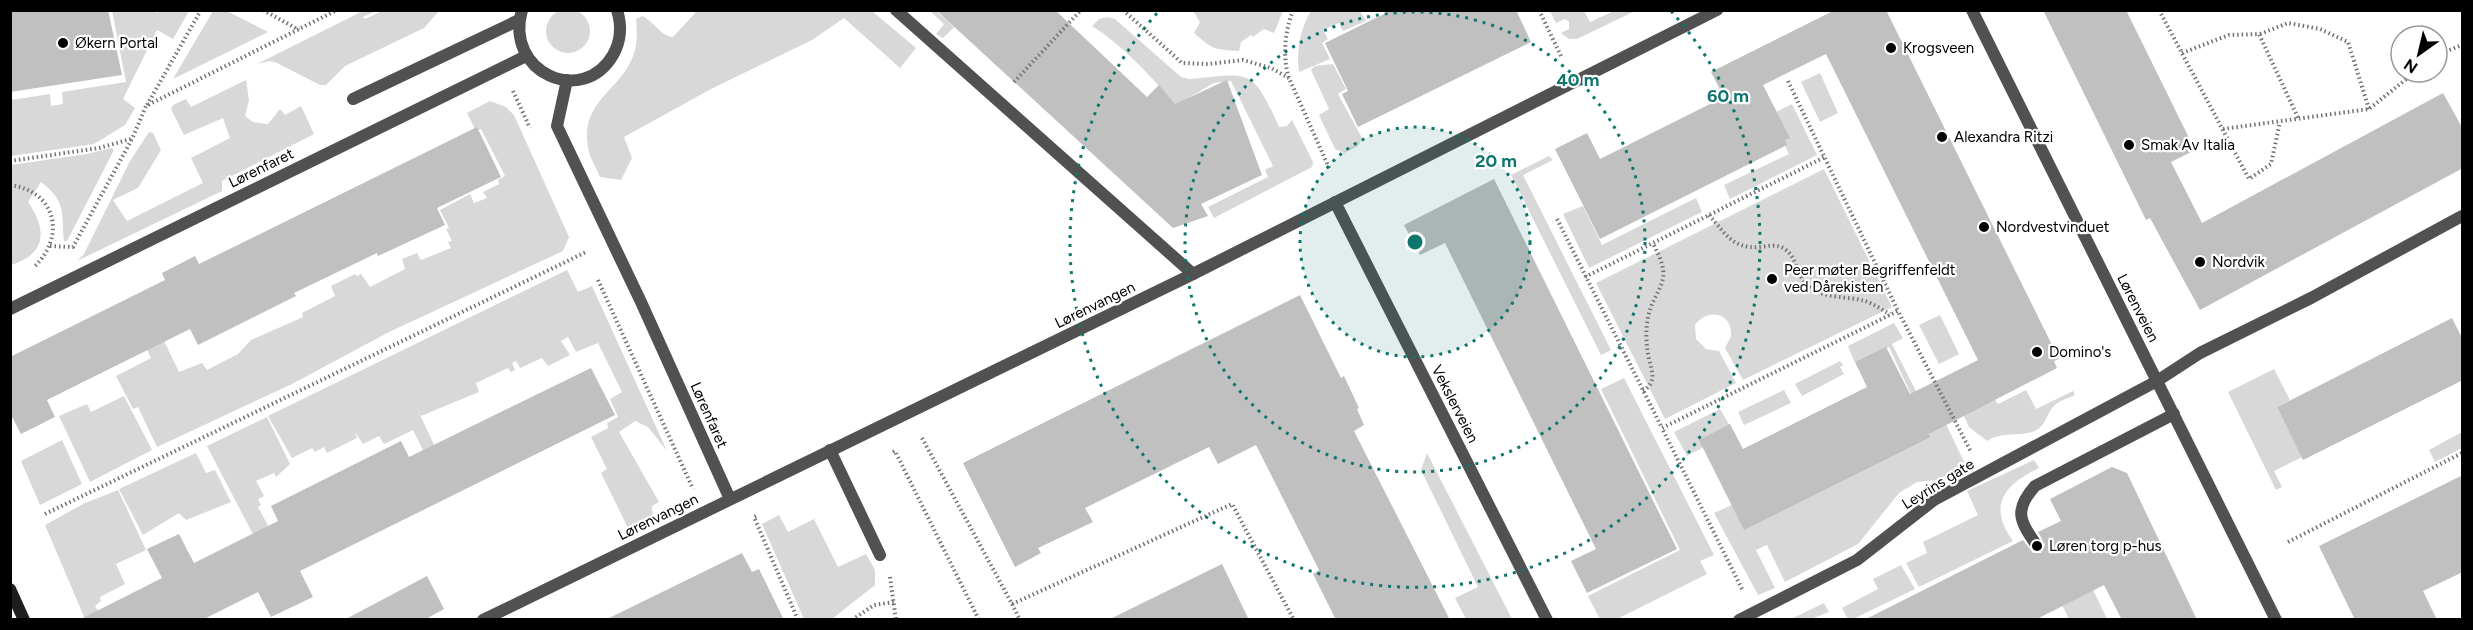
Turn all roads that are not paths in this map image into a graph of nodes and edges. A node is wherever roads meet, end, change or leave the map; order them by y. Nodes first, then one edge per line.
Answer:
1 (616, 10) edge
2 (896, 10) edge
3 (1717, 10) edge
4 (1972, 10) edge
5 (521, 16) edge
6 (526, 56) junction
7 (567, 80) junction
8 (353, 99) dead end
9 (1335, 202) junction
10 (2463, 216) edge
11 (1193, 274) junction
12 (10, 309) edge
13 (2157, 381) junction
14 (2174, 414) junction
15 (830, 450) junction
16 (730, 499) junction
17 (2037, 546) dead end
18 (880, 555) road end
19 (10, 589) edge
20 (24, 620) edge
21 (483, 620) edge
22 (1548, 620) edge
23 (1738, 620) edge
24 (2276, 620) edge

1 - 7 street
2 - 11 street
3 - 9 street, Lørenvangen
4 - 13 street, Lørenveien
5 - 6 street
5 - 8 street
6 - 7 street
6 - 12 street, Lørenfaret
7 - 16 street, Lørenfaret
9 - 11 street, Lørenvangen
9 - 22 street, Vekslerveien
10 - 13 street, Leyrins gate
11 - 15 street, Lørenvangen
13 - 14 street, Lørenveien
13 - 23 street, Leyrins gate
14 - 17 street
14 - 24 street, Lørenveien
15 - 16 street, Lørenvangen
15 - 18 street
16 - 21 street, Lørenvangen
19 - 20 main road

